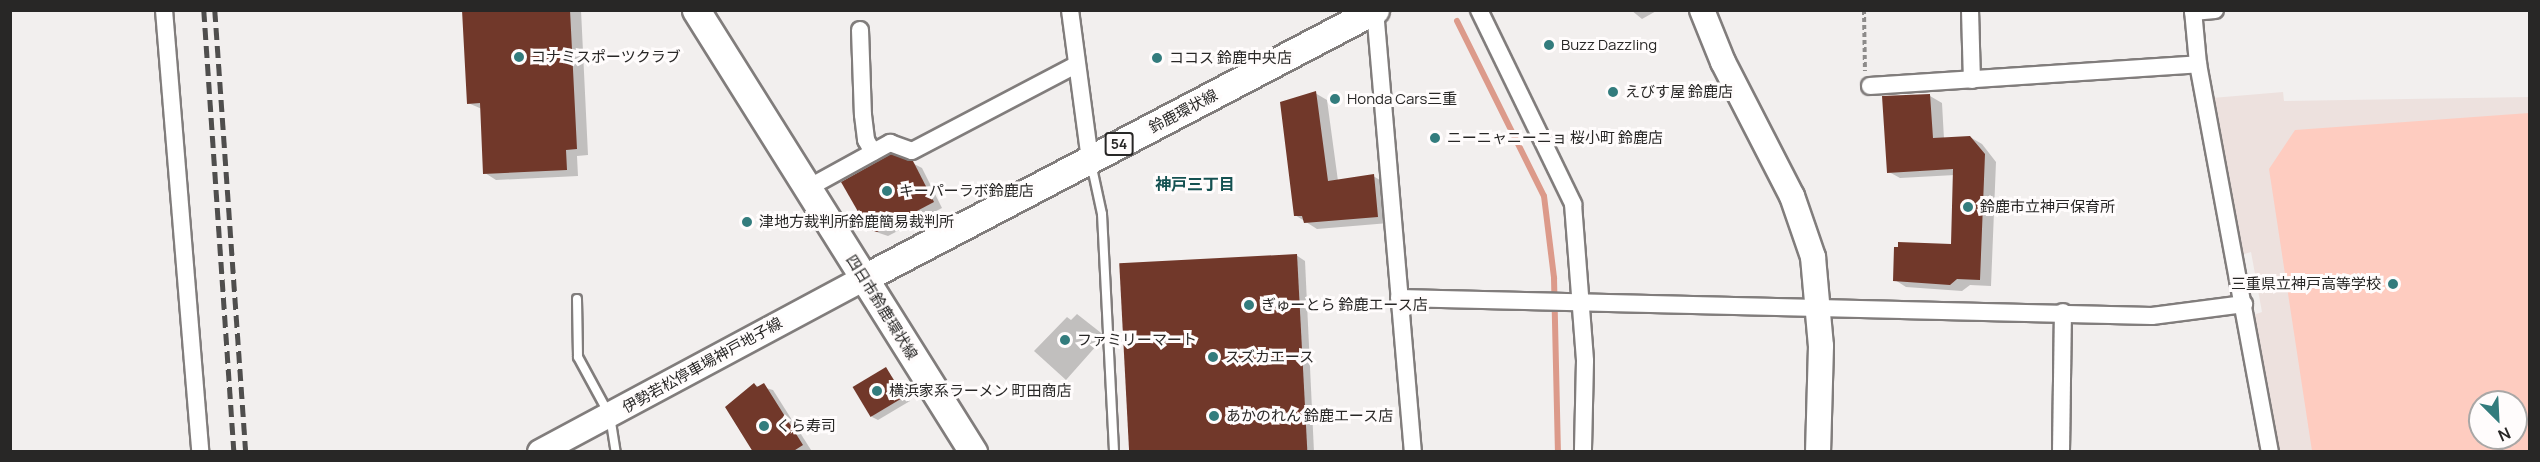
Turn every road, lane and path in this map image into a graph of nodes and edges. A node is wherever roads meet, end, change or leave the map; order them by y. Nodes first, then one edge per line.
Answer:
1 (164, 10) edge
2 (696, 10) edge
3 (1070, 10) edge
4 (1375, 10) edge
5 (1479, 10) edge
6 (1702, 10) edge
7 (1864, 10) edge
8 (1970, 10) edge
9 (2215, 10) edge
10 (2193, 11) edge
11 (860, 30) dead end
12 (2198, 64) junction
13 (1076, 65) junction
14 (1972, 80) junction
15 (1870, 86) joint
16 (873, 152) junction
17 (1090, 159) junction
18 (808, 188) junction
19 (864, 278) junction
20 (1400, 298) junction
21 (577, 299) dead end
22 (1576, 304) junction
23 (2244, 304) junction
24 (1819, 309) junction
25 (2063, 312) junction
26 (610, 416) junction
27 (200, 452) edge
28 (540, 452) edge
29 (616, 452) edge
30 (973, 452) edge
31 (1114, 452) edge
32 (1413, 452) edge
33 (1583, 452) edge
34 (1818, 452) edge
35 (2061, 452) edge
36 (2270, 452) edge

1 - 27 street
2 - 18 main road, 四日市鈴鹿環状線
3 - 13 street
4 - 17 main road, 鈴鹿環状線 / 54
4 - 20 street
5 - 22 street
6 - 24 street
7 - 15 path
8 - 14 street
9 - 10 street
10 - 12 street
11 - 16 street
12 - 14 street
12 - 23 street
13 - 16 street
13 - 17 street
14 - 15 street
16 - 18 street
17 - 19 main road, 鈴鹿環状線 / 54
17 - 31 lane
18 - 19 main road, 四日市鈴鹿環状線
19 - 26 street, 伊勢若松停車場神戸地子線
19 - 30 main road, 四日市鈴鹿環状線
20 - 22 street
20 - 32 street
21 - 26 lane
22 - 24 street
22 - 33 street
23 - 25 street
23 - 36 street
24 - 25 street
24 - 34 street
25 - 35 street
26 - 28 street, 伊勢若松停車場神戸地子線
26 - 29 lane

